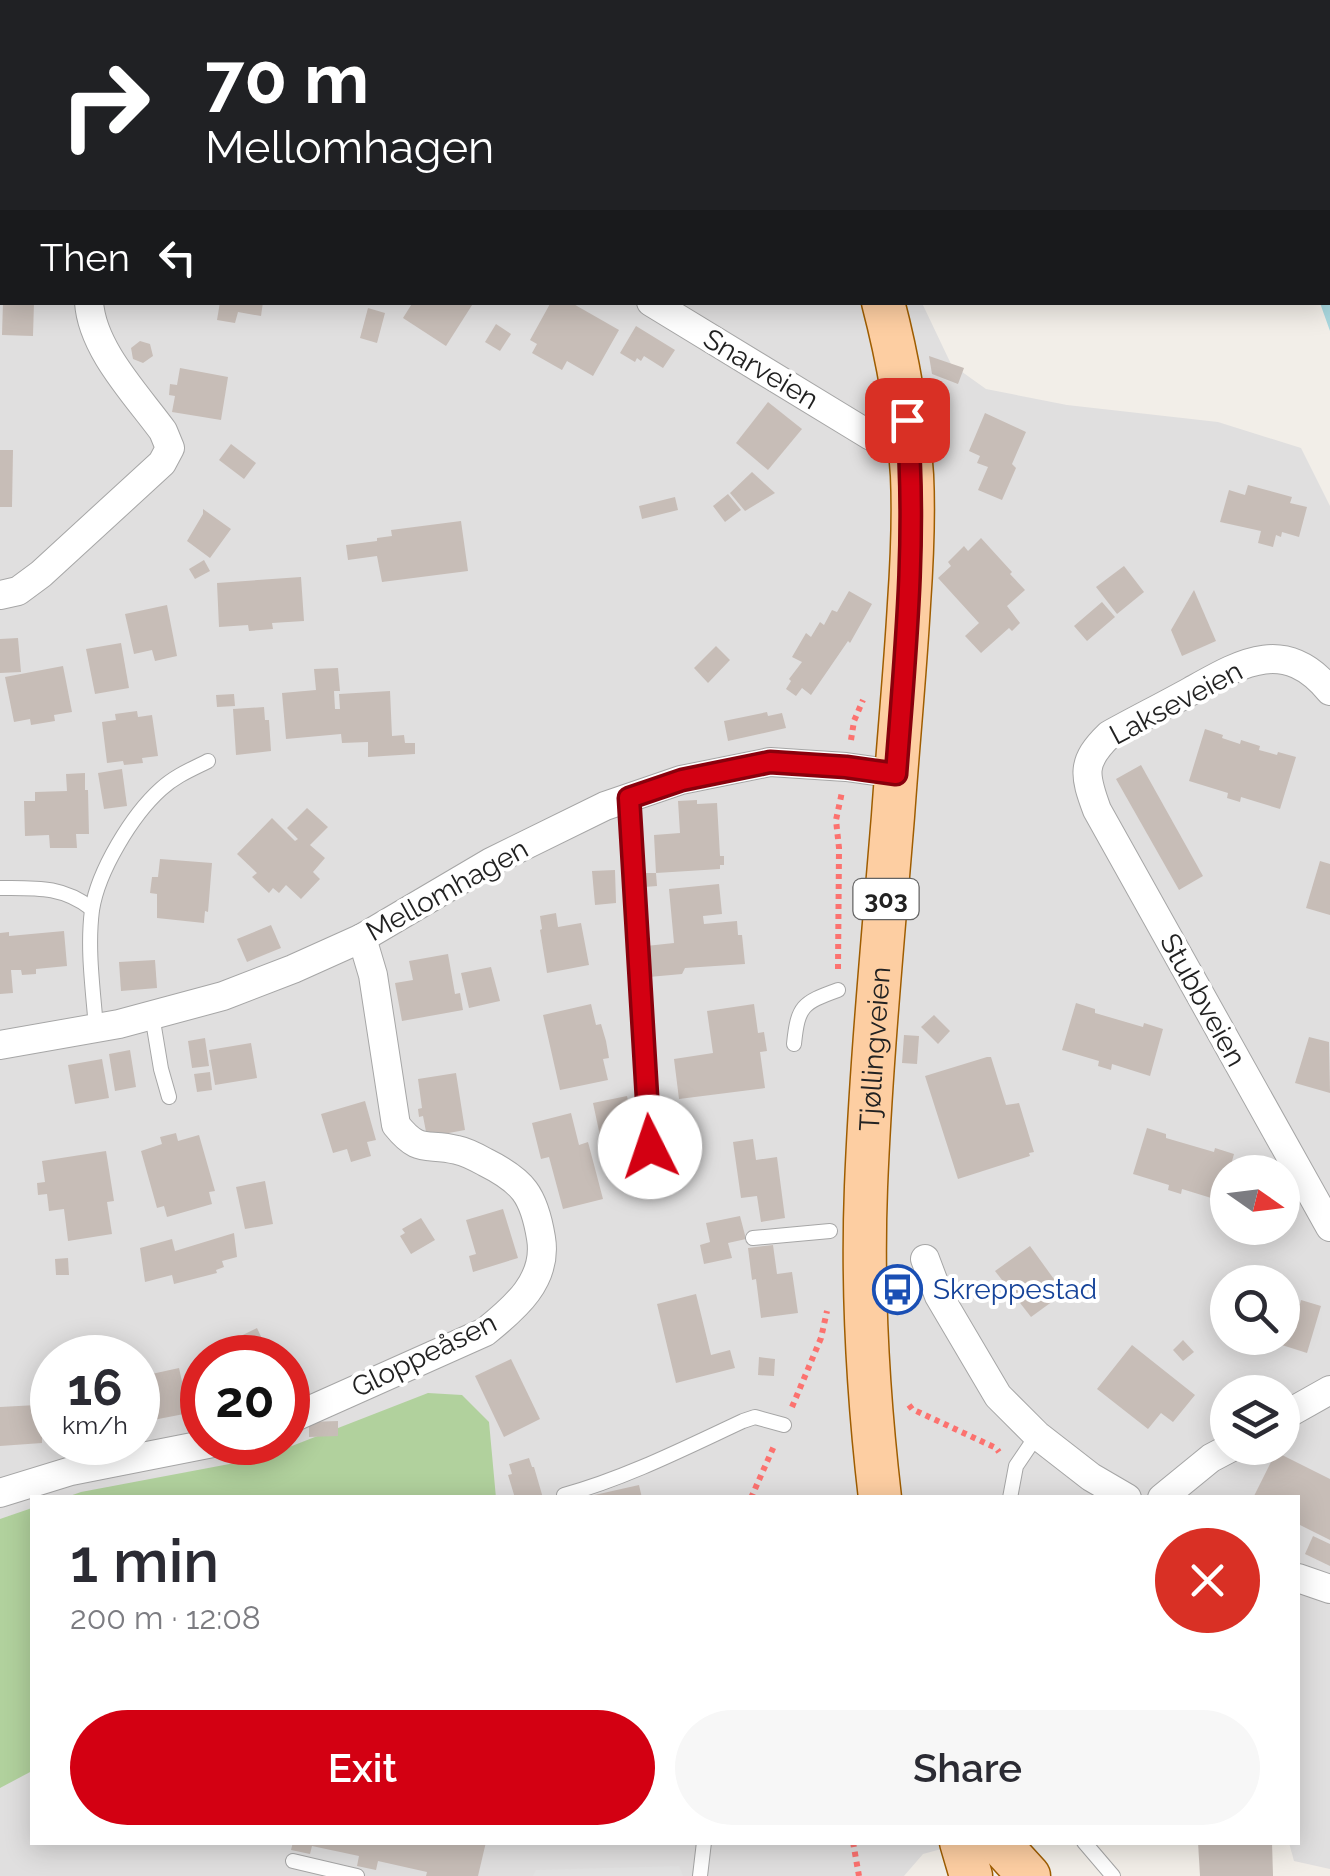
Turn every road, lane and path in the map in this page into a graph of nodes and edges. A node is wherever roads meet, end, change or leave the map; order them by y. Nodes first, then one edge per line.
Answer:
1 (89, 305) edge
2 (656, 305) edge
3 (885, 305) edge
4 (871, 436) dead end
5 (0, 596) edge
6 (869, 686) dead end
7 (1330, 691) edge
8 (208, 761) dead end
9 (846, 767) junction
10 (1088, 768) joint
11 (896, 774) junction
12 (629, 798) junction
13 (0, 888) edge
14 (92, 908) junction
15 (362, 938) junction
16 (838, 990) dead end
17 (152, 1015) junction
18 (96, 1028) junction
19 (794, 1044) dead end
20 (0, 1045) edge
21 (169, 1097) dead end
22 (650, 1147) dead end
23 (1330, 1227) edge
24 (830, 1232) dead end
25 (753, 1238) dead end
26 (925, 1258) dead end
27 (1330, 1390) edge
28 (906, 1402) dead end
29 (1300, 1407) edge
30 (310, 1410) edge
31 (784, 1425) joint
32 (1037, 1434) junction
33 (180, 1449) edge
34 (1210, 1460) edge
35 (1016, 1466) junction
36 (0, 1493) edge
37 (564, 1495) dead end
38 (752, 1495) edge
39 (880, 1495) edge
40 (1011, 1495) edge
41 (1122, 1495) edge
42 (1166, 1495) edge
43 (1300, 1579) edge
44 (1330, 1590) edge
45 (704, 1845) edge
46 (854, 1845) edge
47 (962, 1845) edge
48 (1001, 1845) edge
49 (1086, 1845) edge
50 (293, 1861) dead end
51 (357, 1876) edge
52 (700, 1876) edge
53 (859, 1876) edge
54 (971, 1876) edge
55 (1029, 1876) edge
56 (1112, 1876) edge

1 - 5 street
2 - 4 street, Snarveien
3 - 11 main road, Tjøllingveien / 303
6 - 9 path
7 - 10 street, Lakseveien
8 - 14 lane
9 - 11 street, Mellomhagen
9 - 12 street, Mellomhagen
10 - 23 street, Stubbveien
11 - 39 main road, Tjøllingveien / 303
12 - 15 street, Mellomhagen
12 - 22 lane
13 - 14 lane
14 - 18 lane
15 - 17 street, Mellomhagen
15 - 30 street, Gloppeåsen
16 - 19 lane
17 - 18 street, Mellomhagen
17 - 21 lane
18 - 20 street, Mellomhagen
24 - 25 lane
26 - 32 street
27 - 29 street
28 - 35 path
31 - 37 lane
31 - 38 path
32 - 35 lane
32 - 41 street
33 - 36 street
34 - 42 street
35 - 40 lane
43 - 44 street
45 - 52 lane
46 - 53 path
47 - 54 main road
48 - 55 main road
49 - 56 lane
50 - 51 lane

